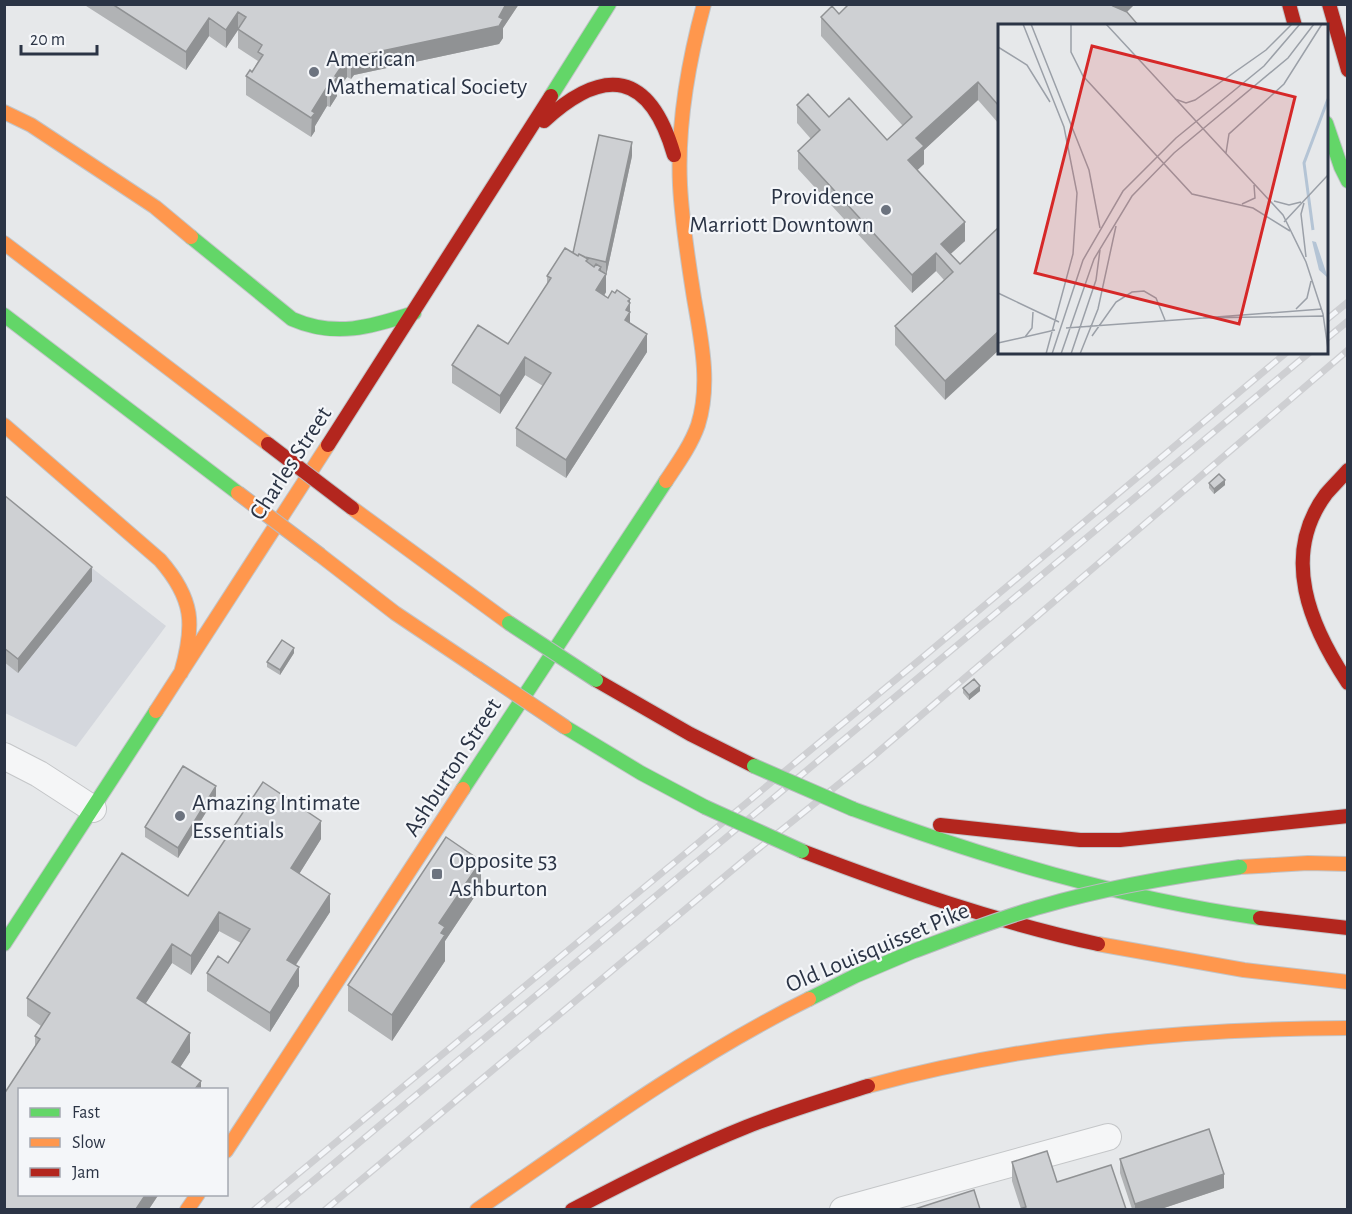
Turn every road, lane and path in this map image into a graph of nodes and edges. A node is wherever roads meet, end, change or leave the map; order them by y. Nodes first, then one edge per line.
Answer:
1 (704, 4) edge
2 (1289, 4) edge
3 (1329, 4) edge
4 (604, 9) edge
5 (1294, 24) edge
6 (1347, 70) edge
7 (4, 112) edge
8 (1328, 129) edge
9 (524, 139) junction
10 (1347, 181) edge
11 (680, 183) junction
12 (4, 243) edge
13 (414, 313) junction
14 (4, 315) edge
15 (4, 425) edge
16 (1347, 470) edge
17 (181, 673) junction
18 (1347, 683) edge
19 (4, 756) edge
20 (93, 809) junction
21 (853, 809) junction
22 (1347, 816) edge
23 (1347, 864) edge
24 (1347, 928) edge
25 (4, 944) edge
26 (1347, 982) edge
27 (1347, 1028) edge
28 (1108, 1137) dead end
29 (228, 1148) edge
30 (197, 1196) edge
31 (876, 1206) edge
32 (187, 1209) edge
33 (477, 1209) edge
34 (572, 1209) edge
35 (843, 1209) edge

1 - 11 main road
2 - 5 main road
3 - 6 main road
4 - 9 main road, Charles Street
7 - 13 main road
8 - 10 main road
9 - 11 main road
9 - 13 main road, Charles Street
11 - 29 main road, Ashburton Street
12 - 21 main road, bridge
13 - 17 main road, Charles Street
14 - 26 main road, bridge
15 - 17 main road
16 - 18 main road
17 - 20 main road, Charles Street
19 - 20 street
20 - 25 main road, Charles Street
21 - 22 main road
21 - 24 main road
23 - 33 main road, Old Louisquisset Pike, bridge
27 - 34 main road
28 - 31 street
30 - 32 main road
31 - 35 street

